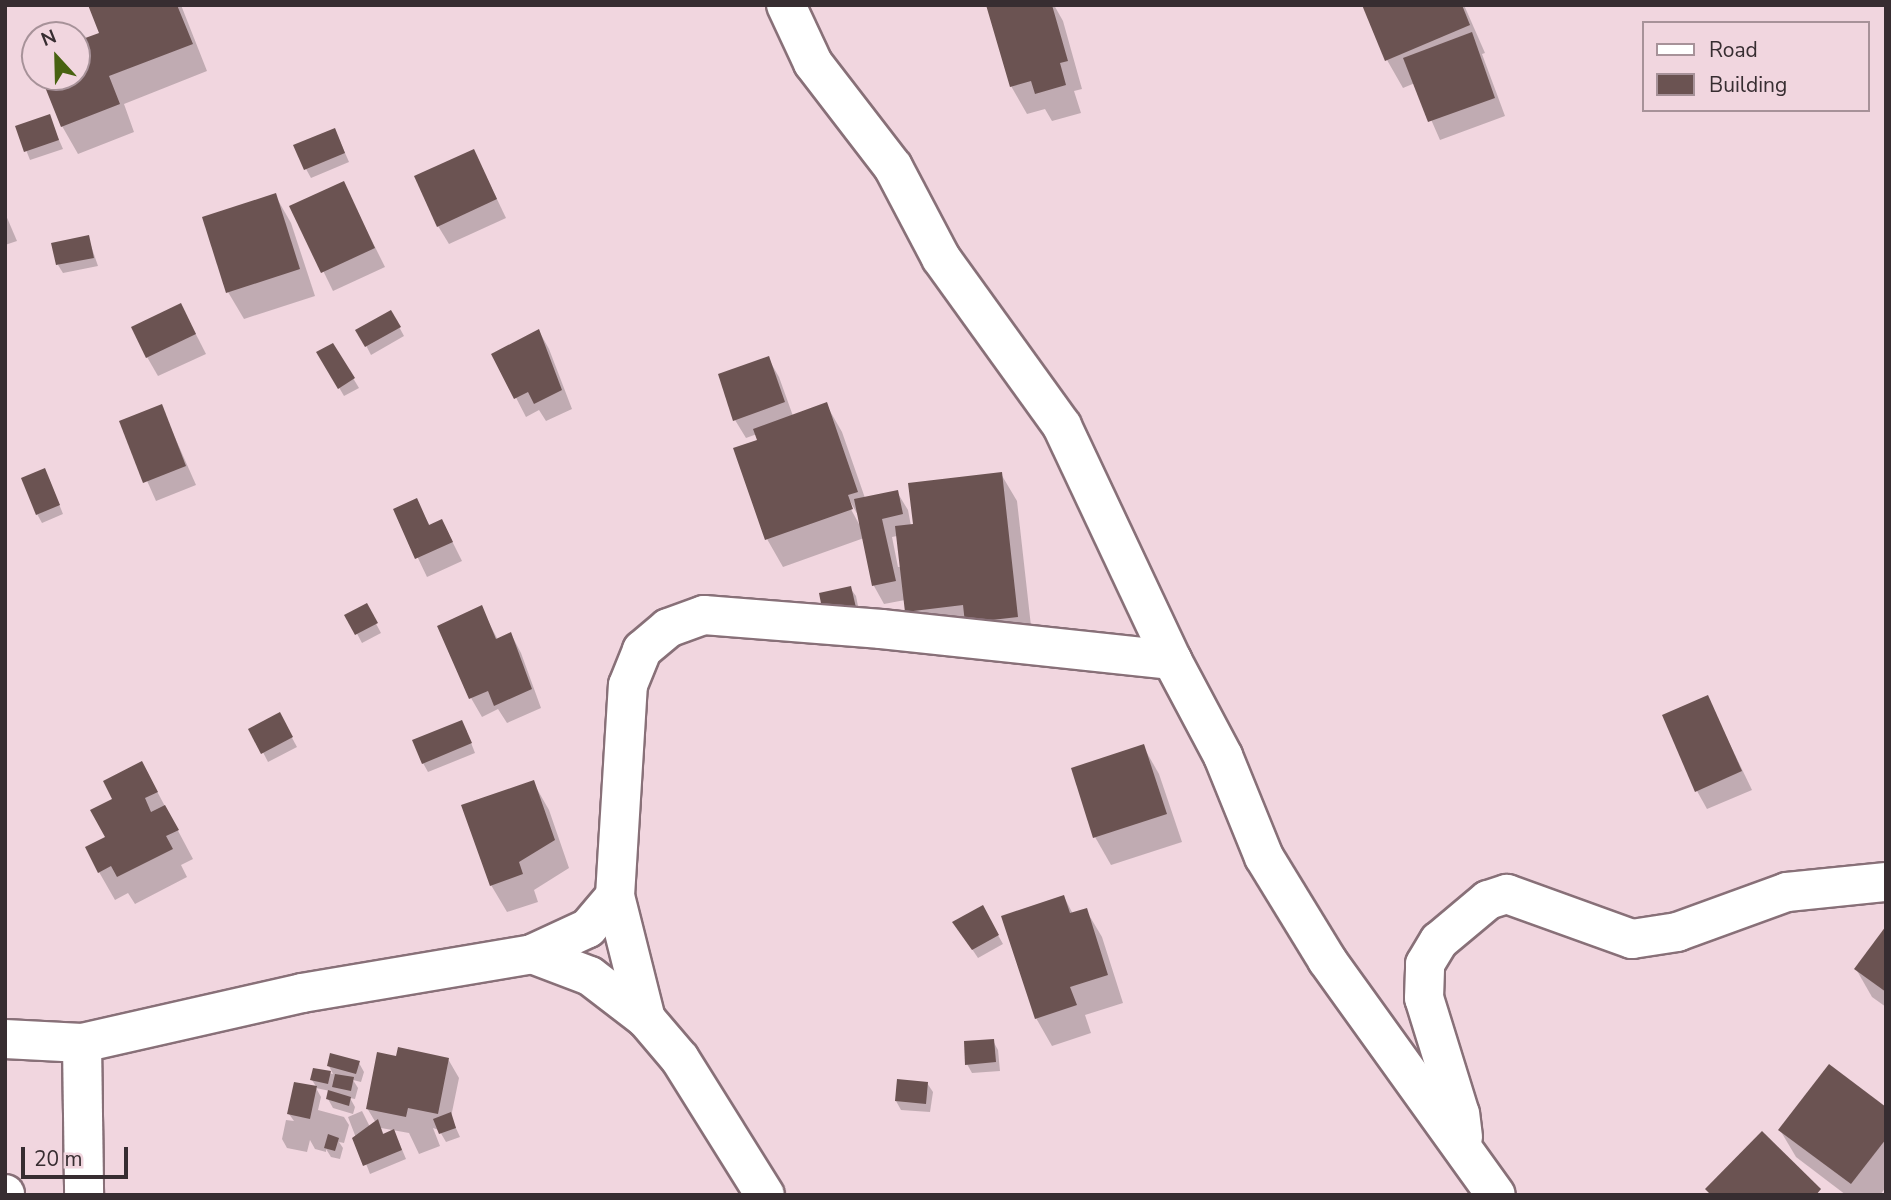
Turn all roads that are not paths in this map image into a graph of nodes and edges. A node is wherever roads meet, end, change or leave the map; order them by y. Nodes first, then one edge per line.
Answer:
1 (786, 5) edge
2 (1172, 660) junction
3 (1886, 882) edge
4 (615, 896) junction
5 (532, 954) junction
6 (646, 1019) junction
7 (5, 1039) edge
8 (82, 1043) junction
9 (1464, 1149) junction
10 (84, 1195) edge
11 (765, 1195) edge
12 (1496, 1195) edge

1 - 2 street
2 - 4 street
2 - 9 street
3 - 9 street
4 - 5 street
4 - 6 street
5 - 6 street
5 - 8 street
6 - 11 street
7 - 8 street
8 - 10 street
9 - 12 street

